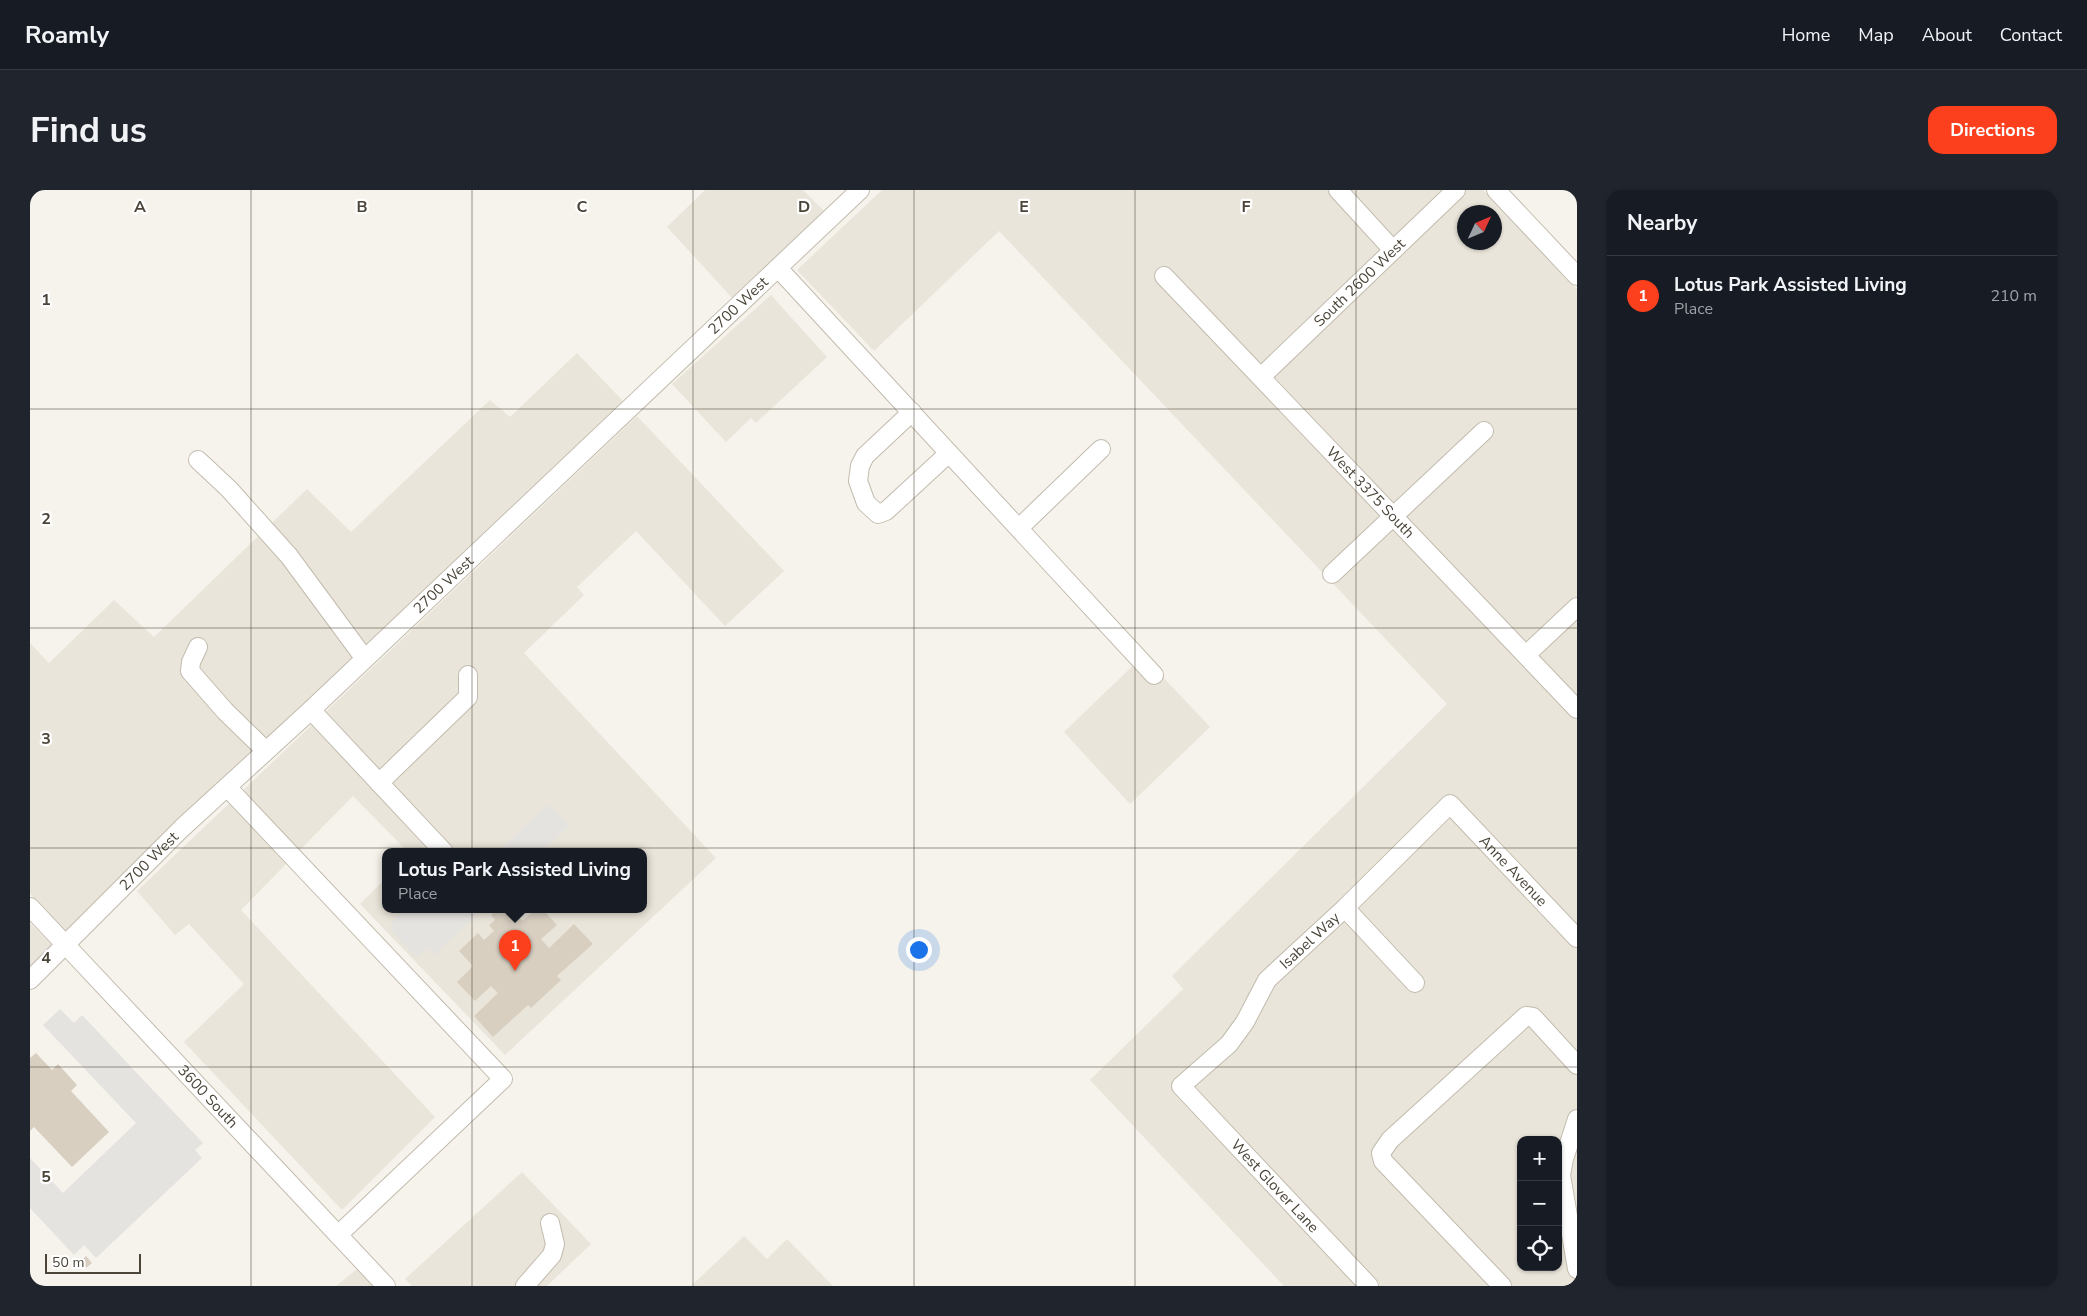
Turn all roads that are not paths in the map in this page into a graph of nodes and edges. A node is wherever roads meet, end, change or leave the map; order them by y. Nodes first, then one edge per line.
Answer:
1 (860, 190) edge
2 (1338, 190) edge
3 (1456, 190) edge
4 (1496, 190) edge
5 (1394, 250) junction
6 (778, 268) junction
7 (1164, 276) dead end
8 (1577, 276) edge
9 (1262, 376) junction
10 (912, 412) junction
11 (1484, 431) dead end
12 (1101, 450) dead end
13 (949, 453) junction
14 (198, 460) dead end
15 (1393, 516) junction
16 (1019, 528) junction
17 (1332, 574) dead end
18 (1577, 607) edge
19 (198, 647) dead end
20 (1526, 655) junction
21 (364, 659) junction
22 (1154, 674) dead end
23 (468, 675) dead end
24 (1577, 709) edge
25 (311, 710) junction
26 (266, 750) junction
27 (379, 783) junction
28 (227, 786) junction
29 (1450, 804) joint
30 (440, 848) edge
31 (30, 907) edge
32 (1345, 908) junction
33 (1577, 938) edge
34 (66, 945) junction
35 (30, 980) edge
36 (1414, 983) dead end
37 (1577, 1065) edge
38 (1181, 1086) joint
39 (1577, 1119) edge
40 (1571, 1160) edge
41 (1569, 1178) edge
42 (550, 1223) dead end
43 (338, 1235) junction
44 (1577, 1269) edge
45 (386, 1286) edge
46 (525, 1286) edge
47 (1369, 1286) edge
48 (1502, 1286) edge

1 - 6 street, 2700 West
2 - 5 street
3 - 5 street, South 2600 West
4 - 8 street
5 - 9 street, South 2600 West
6 - 10 street
6 - 21 street, 2700 West
7 - 9 street, West 3375 South
9 - 15 street, West 3375 South
10 - 13 street
10 - 13 street
11 - 15 street
12 - 16 street
13 - 16 street
14 - 21 street
15 - 17 street
15 - 20 street, West 3375 South
16 - 22 street
18 - 20 street
19 - 26 street
20 - 24 street, West 3375 South
21 - 25 street, 2700 West
23 - 27 street
25 - 26 street, 2700 West
25 - 27 street
26 - 28 street, 2700 West
27 - 30 street
28 - 34 street, 2700 West
28 - 43 street
29 - 32 street, Isabel Way
29 - 33 street, Anne Avenue
31 - 34 street, 3600 South
32 - 36 street
32 - 38 street, Isabel Way
34 - 35 street, 2700 West
34 - 43 street, 3600 South
37 - 48 street
38 - 47 street, West Glover Lane
39 - 40 street
40 - 41 street
41 - 44 street
42 - 46 street
43 - 45 street, 3600 South

